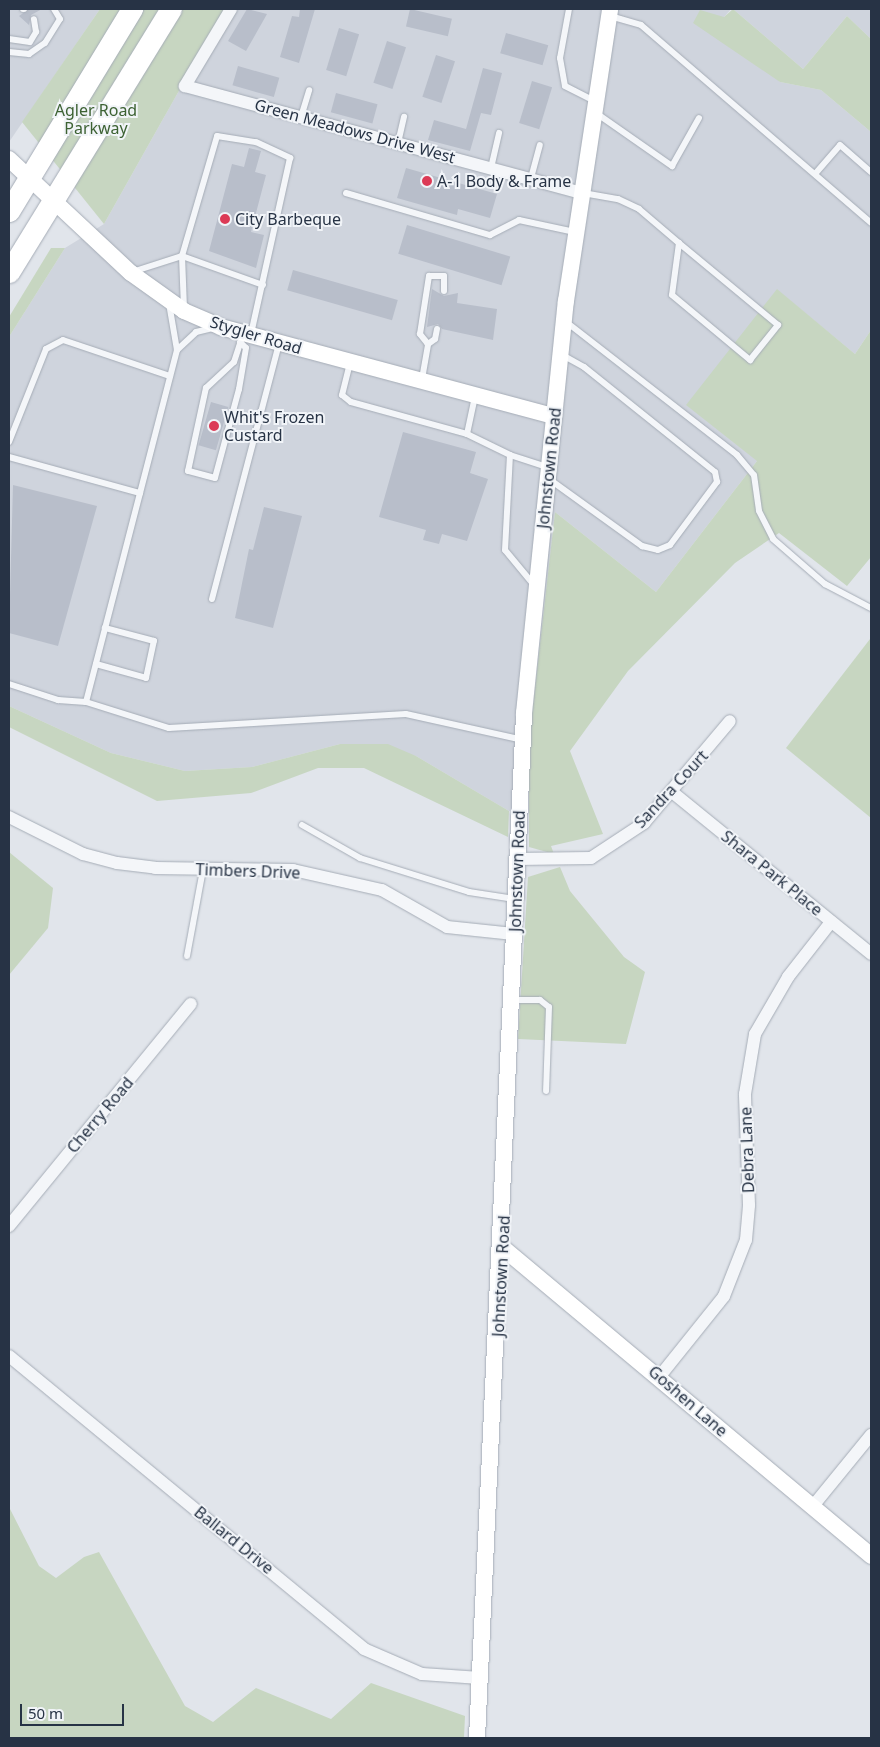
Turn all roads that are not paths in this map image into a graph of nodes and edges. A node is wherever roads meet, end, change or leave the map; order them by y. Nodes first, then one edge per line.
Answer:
1 (54, 9) edge
2 (132, 9) edge
3 (171, 9) edge
4 (231, 9) edge
5 (569, 9) edge
6 (609, 12) edge
7 (34, 19) dead end
8 (9, 39) edge
9 (9, 52) edge
10 (308, 90) dead end
11 (595, 106) junction
12 (301, 117) junction
13 (404, 117) dead end
14 (699, 118) dead end
15 (499, 133) dead end
16 (398, 143) junction
17 (540, 145) dead end
18 (9, 159) edge
19 (491, 168) junction
20 (871, 172) edge
21 (815, 174) junction
22 (29, 177) junction
23 (531, 178) junction
24 (346, 193) dead end
25 (582, 193) junction
26 (53, 198) junction
27 (9, 211) edge
28 (871, 222) edge
29 (576, 233) junction
30 (679, 243) junction
31 (182, 256) junction
32 (9, 272) edge
33 (131, 273) junction
34 (263, 285) junction
35 (444, 291) dead end
36 (168, 301) junction
37 (184, 311) junction
38 (564, 321) junction
39 (221, 327) junction
40 (437, 329) dead end
41 (245, 336) junction
42 (280, 343) junction
43 (428, 344) junction
44 (177, 350) junction
45 (560, 355) junction
46 (350, 362) junction
47 (170, 376) junction
48 (422, 381) junction
49 (475, 395) junction
50 (554, 416) junction
51 (467, 434) junction
52 (9, 442) edge
53 (510, 455) junction
54 (9, 457) edge
55 (548, 473) junction
56 (140, 493) junction
57 (537, 588) junction
58 (212, 599) dead end
59 (871, 608) edge
60 (105, 628) junction
61 (96, 664) junction
62 (9, 684) edge
63 (86, 702) junction
64 (730, 721) dead end
65 (523, 740) junction
66 (672, 792) junction
67 (9, 818) edge
68 (302, 825) dead end
69 (517, 859) junction
70 (203, 870) junction
71 (515, 899) junction
72 (831, 922) junction
73 (514, 934) junction
74 (871, 954) edge
75 (187, 956) dead end
76 (512, 1000) junction
77 (191, 1004) dead end
78 (546, 1091) dead end
79 (9, 1226) edge
80 (502, 1248) junction
81 (9, 1356) edge
82 (660, 1376) junction
83 (871, 1435) edge
84 (813, 1506) junction
85 (871, 1556) edge
86 (480, 1678) junction
87 (478, 1738) edge

1 - 9 lane
2 - 22 highway
3 - 26 highway
4 - 12 street, Green Meadows Drive West
5 - 11 lane
6 - 11 main road, Johnstown Road
6 - 21 lane
7 - 8 lane
10 - 12 lane
11 - 14 lane
11 - 25 main road, Johnstown Road
12 - 16 street, Green Meadows Drive West
13 - 16 lane
15 - 19 lane
16 - 19 street, Green Meadows Drive West
17 - 23 lane
18 - 22 main road, Stygler Road
19 - 23 street, Green Meadows Drive West
20 - 21 lane
21 - 28 lane
22 - 26 main road, Stygler Road
22 - 27 highway
23 - 25 street, Green Meadows Drive West
24 - 29 lane
25 - 29 main road, Johnstown Road
25 - 30 lane
26 - 32 highway
26 - 33 main road, Stygler Road
29 - 38 main road, Johnstown Road
30 - 30 lane
31 - 33 lane
31 - 34 lane
31 - 34 lane
31 - 37 lane
33 - 36 main road, Stygler Road
34 - 41 lane
35 - 43 lane
36 - 37 main road, Stygler Road
36 - 44 lane
37 - 39 main road, Stygler Road
38 - 45 main road, Johnstown Road
38 - 59 lane
39 - 41 main road, Stygler Road
39 - 44 lane
40 - 43 lane
41 - 41 lane
41 - 42 main road, Stygler Road
42 - 46 main road, Stygler Road
42 - 58 lane
43 - 48 lane
44 - 47 lane
45 - 50 main road, Johnstown Road
45 - 55 lane
46 - 48 main road, Stygler Road
46 - 51 lane
47 - 52 lane
47 - 56 lane
48 - 49 main road, Stygler Road
49 - 50 main road, Stygler Road
49 - 51 lane
50 - 55 main road, Johnstown Road
51 - 53 lane
53 - 55 lane
53 - 57 lane
54 - 56 lane
55 - 57 main road, Johnstown Road
56 - 60 lane
57 - 65 main road, Johnstown Road
60 - 61 lane
60 - 61 lane
61 - 63 lane
62 - 63 lane
63 - 65 lane
64 - 66 street, Sandra Court
65 - 69 main road, Johnstown Road
66 - 69 street, Sandra Court
66 - 72 street, Shara Park Place
67 - 70 street, Timbers Drive
68 - 71 lane
69 - 71 main road, Johnstown Road
70 - 73 street, Timbers Drive
70 - 75 lane
71 - 73 main road, Johnstown Road
72 - 74 street, Shara Park Place
72 - 82 street, Debra Lane
73 - 76 main road, Johnstown Road
76 - 78 lane
76 - 80 main road, Johnstown Road
77 - 79 street, Cherry Road
80 - 82 main road, Goshen Lane
80 - 86 main road, Johnstown Road
81 - 86 street, Ballard Drive
82 - 84 main road, Goshen Lane
83 - 84 street
84 - 85 main road, Goshen Lane
86 - 87 main road, Johnstown Road

